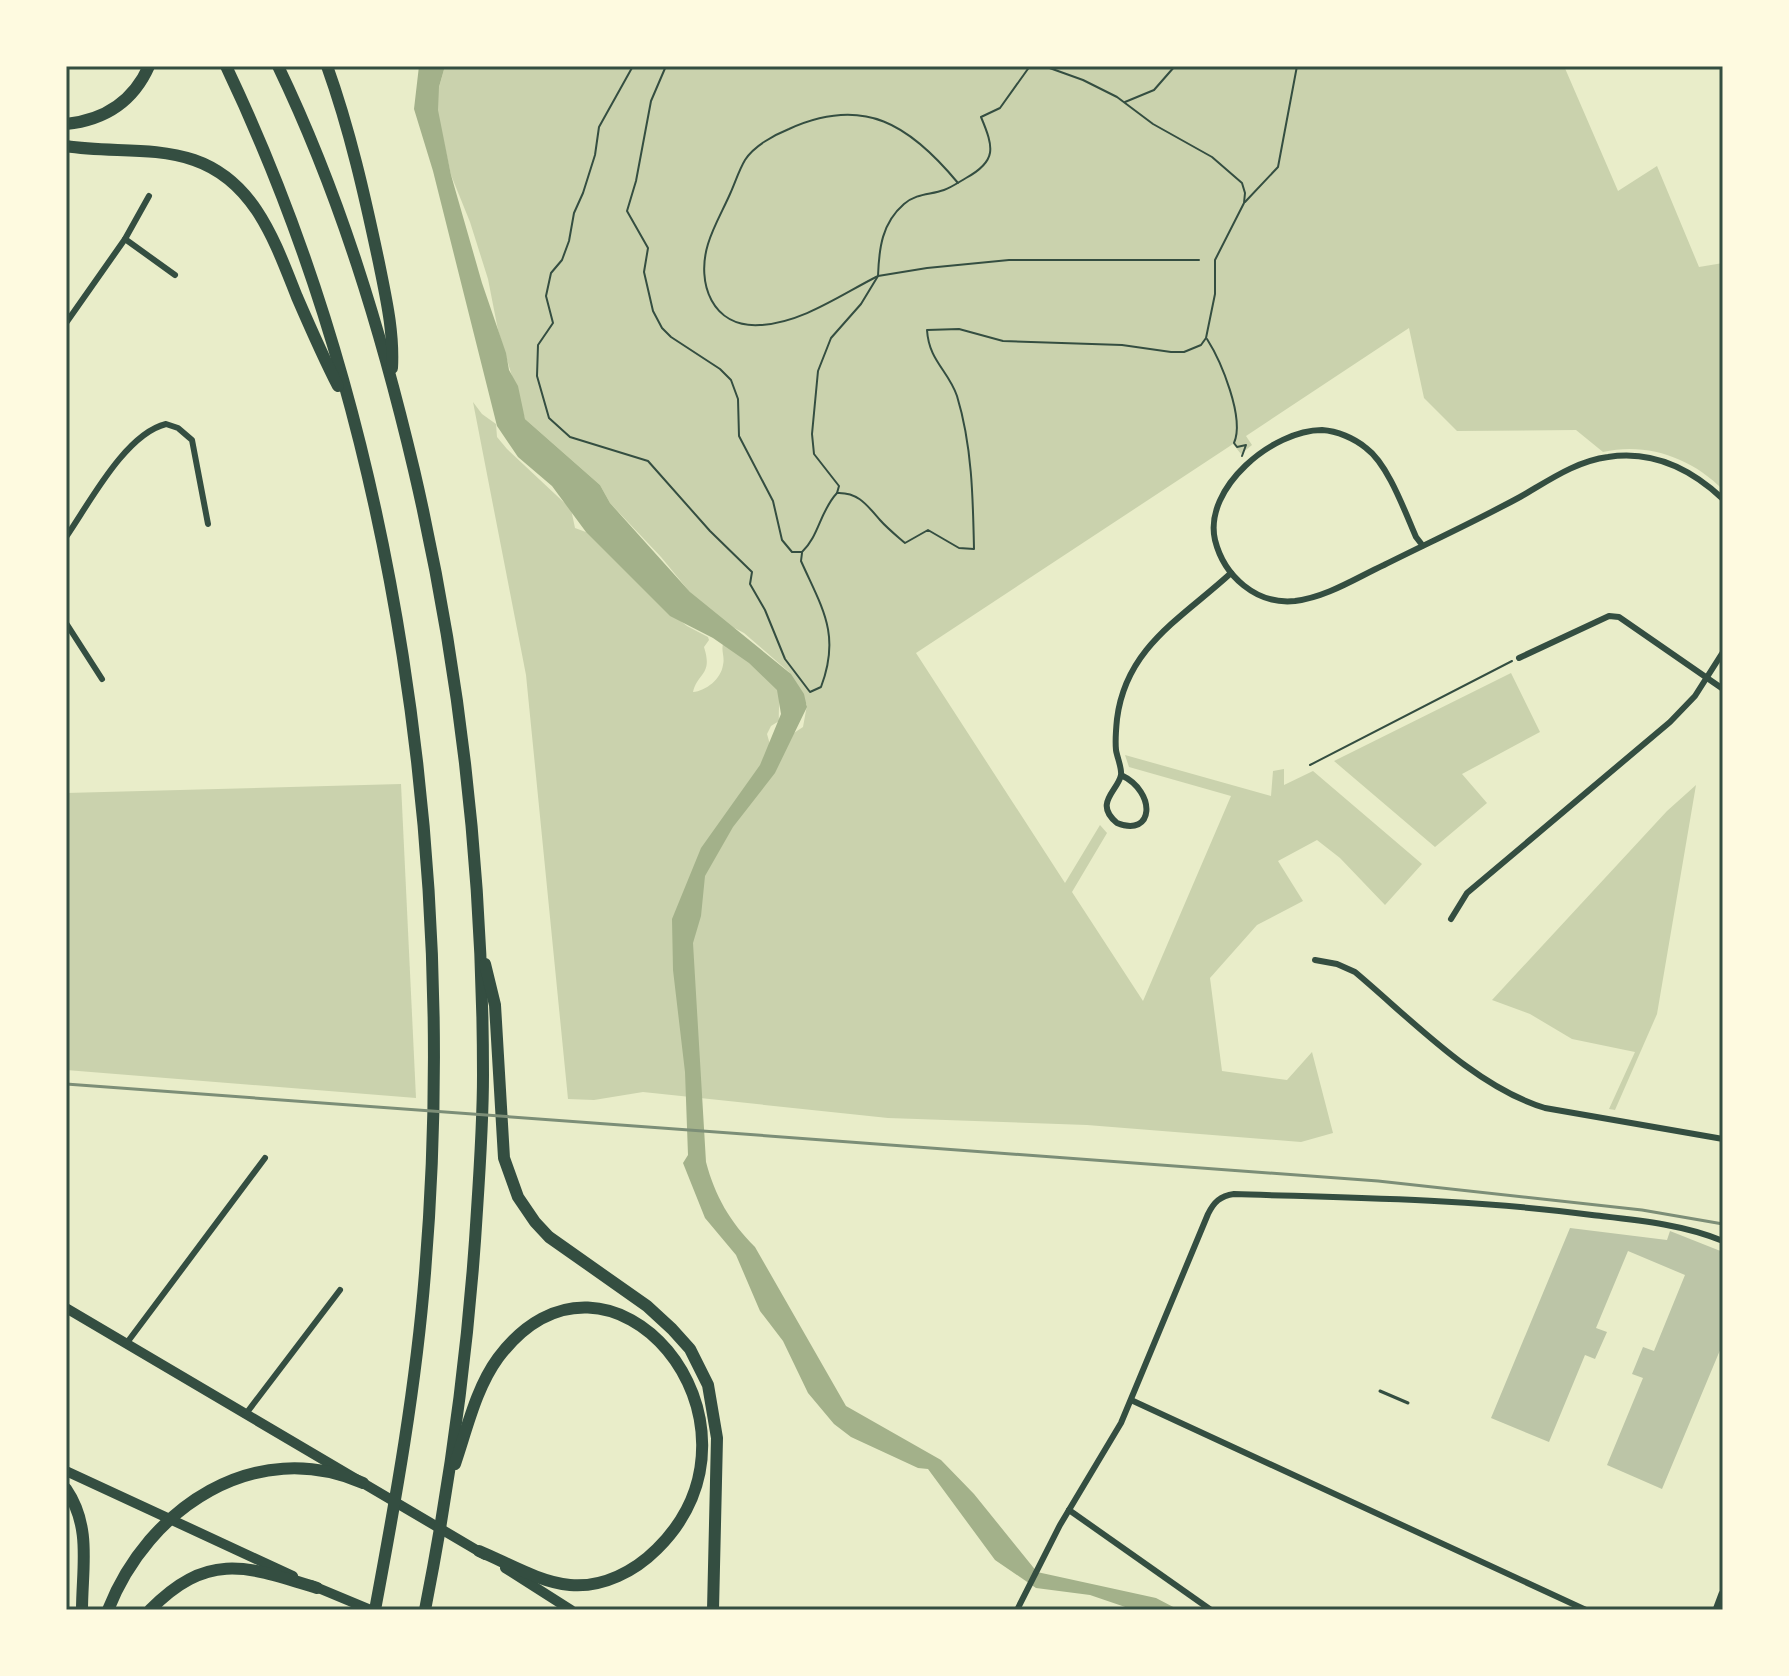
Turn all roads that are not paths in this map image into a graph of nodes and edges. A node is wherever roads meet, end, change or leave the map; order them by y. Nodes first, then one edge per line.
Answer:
1 (149, 66) edge
2 (226, 66) edge
3 (278, 66) edge
4 (327, 66) edge
5 (66, 124) edge
6 (66, 146) edge
7 (149, 196) dead end
8 (125, 239) junction
9 (175, 275) dead end
10 (66, 323) edge
11 (392, 379) junction
12 (349, 407) junction
13 (1723, 499) edge
14 (208, 524) dead end
15 (66, 537) edge
16 (1423, 546) junction
17 (1231, 573) junction
18 (66, 623) edge
19 (1723, 652) edge
20 (1519, 658) road end
21 (1708, 678) junction
22 (102, 679) dead end
23 (1723, 689) edge
24 (1121, 775) junction
25 (1451, 919) dead end
26 (480, 946) junction
27 (1315, 960) dead end
28 (1723, 1139) edge
29 (265, 1158) dead end
30 (1723, 1241) edge
31 (340, 1290) dead end
32 (66, 1308) edge
33 (126, 1344) junction
34 (1380, 1391) dead end
35 (1131, 1400) junction
36 (1408, 1403) dead end
37 (245, 1415) junction
38 (66, 1471) edge
39 (363, 1483) junction
40 (66, 1489) edge
41 (446, 1490) junction
42 (1069, 1510) junction
43 (479, 1551) junction
44 (317, 1588) junction
45 (1723, 1594) edge
46 (426, 1607) edge
47 (82, 1610) edge
48 (108, 1610) edge
49 (150, 1610) edge
50 (373, 1610) edge
51 (571, 1610) edge
52 (713, 1610) edge
53 (1017, 1610) edge
54 (1211, 1610) edge
55 (1586, 1610) edge
56 (1717, 1610) edge

1 - 5 highway
2 - 12 highway
3 - 11 highway
4 - 11 highway
6 - 12 highway
7 - 8 street
8 - 9 street
8 - 10 street
11 - 26 highway
12 - 50 highway
13 - 16 street
14 - 15 street
16 - 17 street
16 - 17 street
17 - 24 street
18 - 22 street
19 - 21 street
20 - 21 street
21 - 23 street
21 - 25 street
24 - 24 street
26 - 41 highway
26 - 52 highway
27 - 28 street
29 - 33 street
30 - 35 street
31 - 37 street
32 - 33 main road
33 - 37 main road
34 - 36 lane
35 - 42 street
35 - 55 street
37 - 39 main road
38 - 44 main road
39 - 43 main road
39 - 48 highway
40 - 47 highway
41 - 43 highway
41 - 46 highway
42 - 53 street
42 - 54 street
43 - 51 main road
44 - 49 highway
44 - 50 main road
45 - 56 main road

